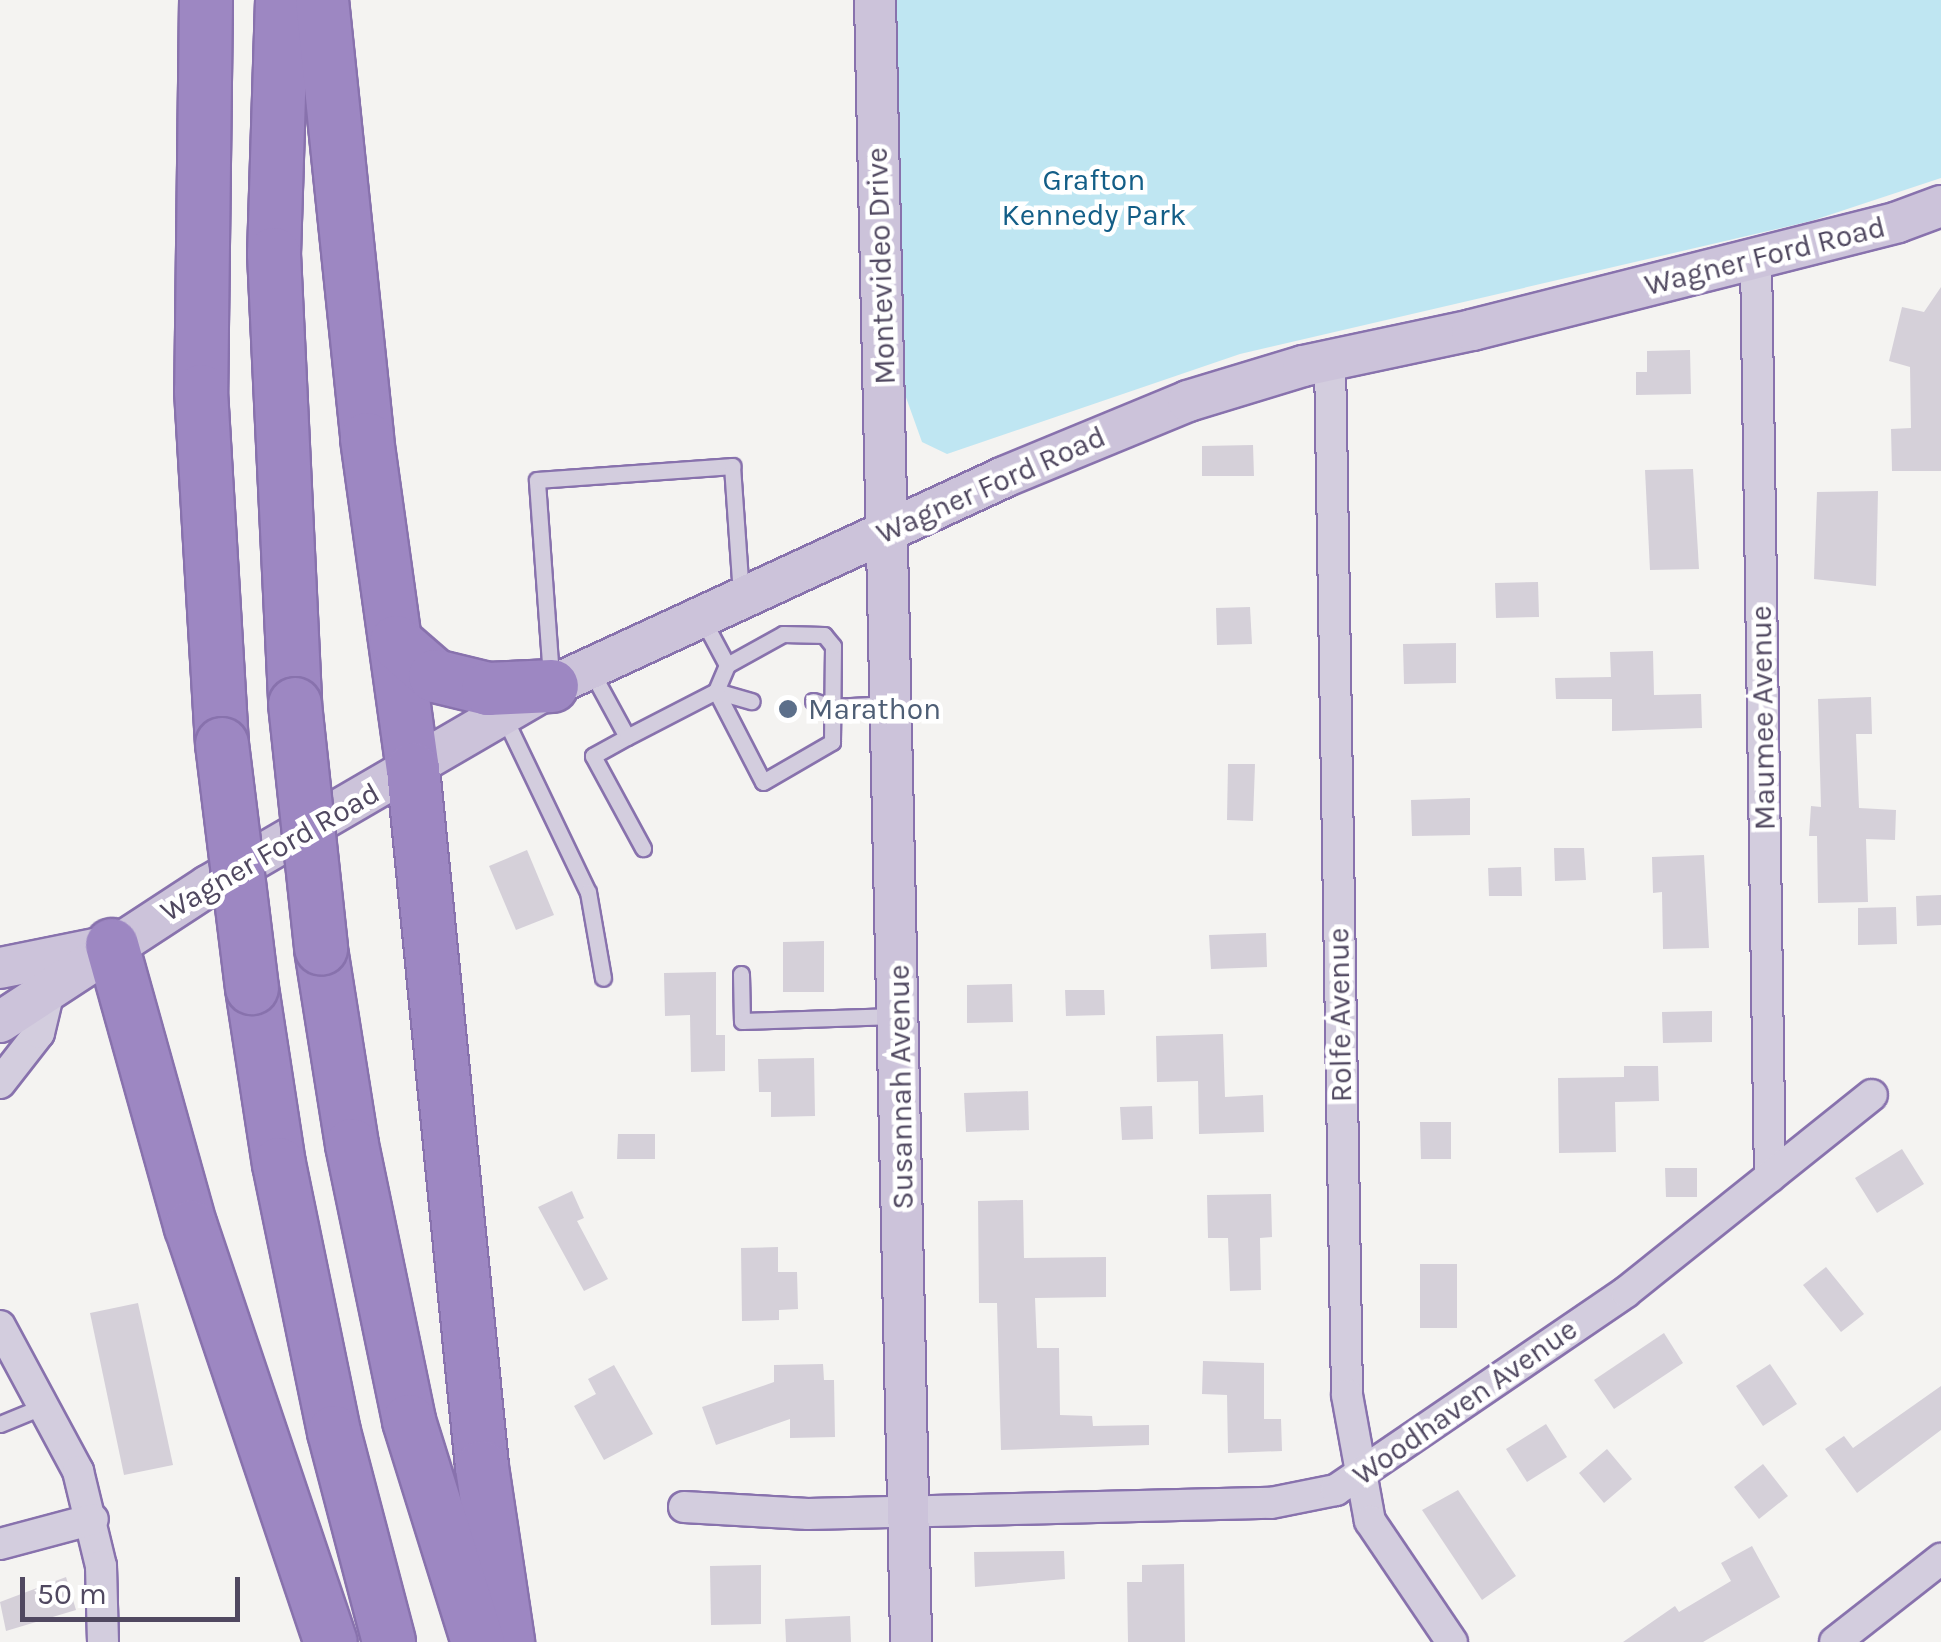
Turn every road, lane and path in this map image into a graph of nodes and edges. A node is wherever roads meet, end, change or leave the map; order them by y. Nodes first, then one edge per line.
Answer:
1 (206, 0) edge
2 (282, 0) edge
3 (322, 0) edge
4 (874, 0) edge
5 (1941, 206) edge
6 (1756, 258) junction
7 (1330, 360) junction
8 (884, 531) junction
9 (741, 600) junction
10 (702, 618) junction
11 (396, 642) junction
12 (726, 665) junction
13 (571, 678) junction
14 (716, 691) junction
15 (752, 701) dead end
16 (813, 701) dead end
17 (890, 704) junction
18 (832, 707) junction
19 (506, 719) junction
20 (627, 737) junction
21 (412, 769) junction
22 (643, 848) dead end
23 (112, 945) junction
24 (0, 968) edge
25 (740, 974) dead end
26 (603, 978) dead end
27 (49, 991) junction
28 (900, 1016) junction
29 (0, 1022) edge
30 (0, 1083) edge
31 (1872, 1095) dead end
32 (1770, 1178) junction
33 (0, 1326) edge
34 (46, 1405) junction
35 (0, 1424) edge
36 (1358, 1478) junction
37 (684, 1508) dead end
38 (910, 1508) junction
39 (93, 1519) junction
40 (0, 1544) edge
41 (1941, 1559) edge
42 (104, 1642) edge
43 (331, 1642) edge
44 (389, 1642) edge
45 (478, 1642) edge
46 (508, 1642) edge
47 (911, 1642) edge
48 (1452, 1642) edge
49 (1835, 1642) edge

1 - 44 highway, bridge
2 - 45 highway, bridge
3 - 11 highway
4 - 8 main road, Montevideo Drive
5 - 6 main road, Wagner Ford Road
6 - 7 main road, Wagner Ford Road
6 - 32 street, Maumee Avenue
7 - 8 main road, Wagner Ford Road
7 - 36 street, Rolfe Avenue
8 - 9 main road, Wagner Ford Road
8 - 17 main road, Susannah Avenue
9 - 10 main road, Wagner Ford Road
9 - 13 lane
10 - 12 lane
10 - 13 main road, Wagner Ford Road
11 - 13 highway
11 - 21 highway
12 - 14 lane
12 - 18 lane
13 - 19 main road, Wagner Ford Road
13 - 20 lane
14 - 15 lane
14 - 18 lane
14 - 20 lane
16 - 18 lane
17 - 18 lane
17 - 28 main road, Susannah Avenue
19 - 21 main road, Wagner Ford Road
19 - 26 lane
20 - 22 lane
21 - 23 main road, Wagner Ford Road
21 - 46 highway
23 - 24 main road, Wagner Ford Road
23 - 27 main road, Wagner Ford Road
23 - 43 highway
25 - 28 lane
27 - 29 main road, Wagner Ford Road
27 - 30 street
28 - 38 main road, Susannah Avenue
31 - 32 street, Woodhaven Avenue
32 - 36 street, Woodhaven Avenue
33 - 34 street
34 - 35 lane
34 - 39 street
36 - 38 street, Woodhaven Avenue
36 - 48 street, Rolfe Avenue
37 - 38 street, Woodhaven Avenue
38 - 47 main road, Susannah Avenue
39 - 40 street
39 - 42 street
41 - 49 street

